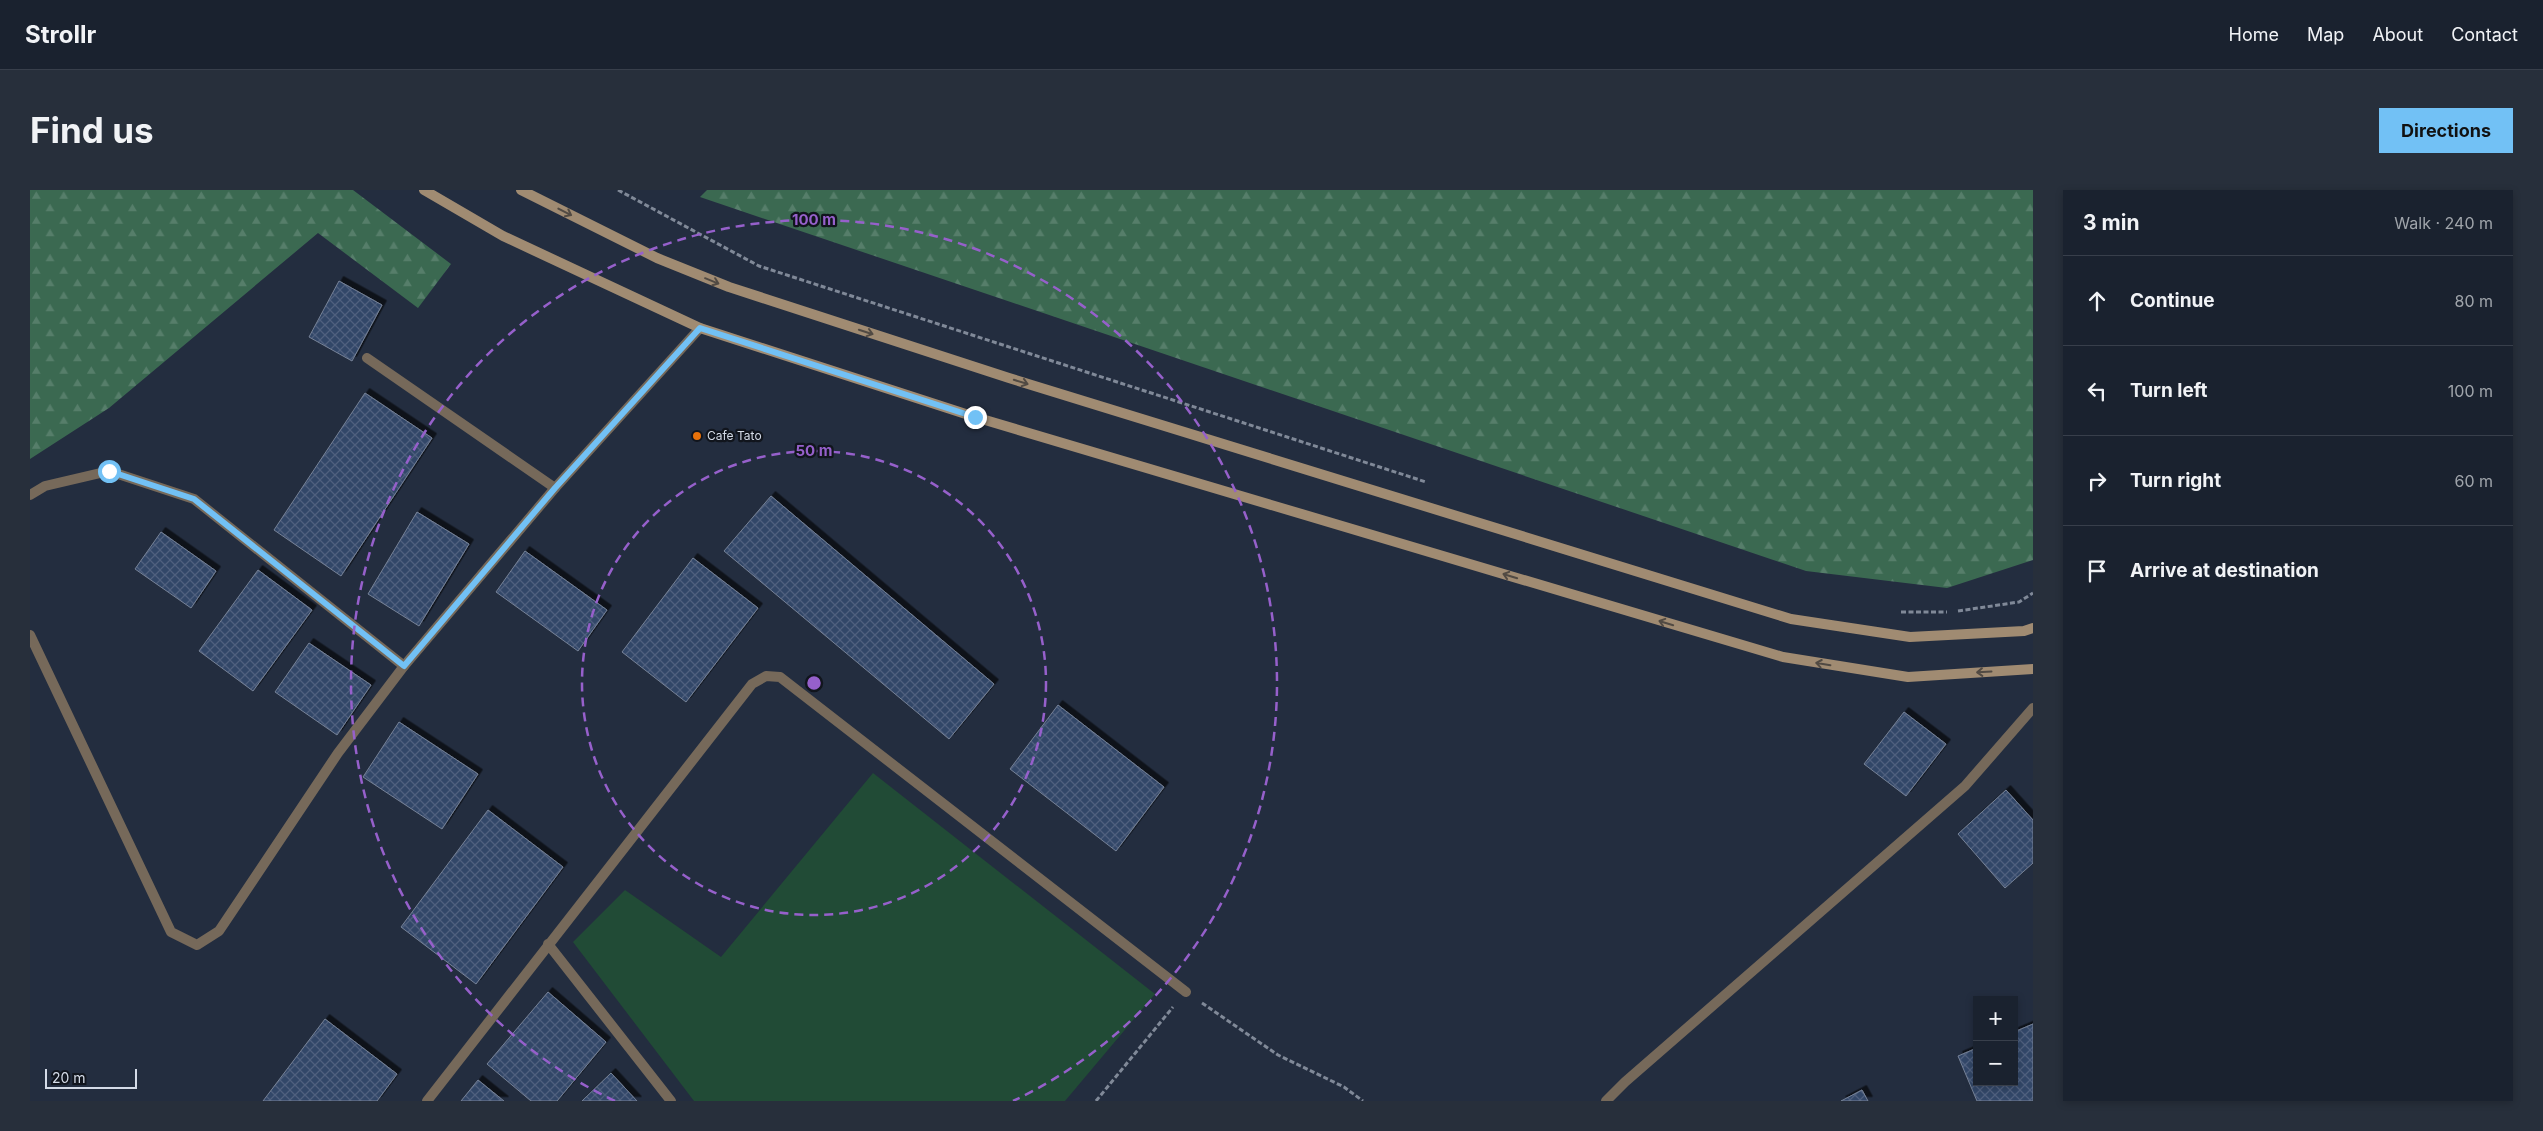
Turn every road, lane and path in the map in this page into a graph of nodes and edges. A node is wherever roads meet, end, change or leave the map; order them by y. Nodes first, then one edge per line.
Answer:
1 (424, 190) edge
2 (522, 190) edge
3 (618, 190) edge
4 (700, 328) junction
5 (367, 358) dead end
6 (1428, 483) dead end
7 (555, 488) junction
8 (30, 494) edge
9 (2033, 593) edge
10 (1899, 612) dead end
11 (2033, 628) edge
12 (30, 635) edge
13 (404, 666) junction
14 (2033, 669) edge
15 (2033, 708) edge
16 (548, 944) junction
17 (1186, 992) junction
18 (427, 1101) edge
19 (671, 1101) edge
20 (1096, 1101) edge
21 (1363, 1101) edge
22 (1606, 1101) edge

1 - 4 main road
2 -> 11 main road
3 - 6 path
4 - 7 street
14 -> 4 main road
5 - 7 street
7 - 13 street
8 - 13 street
9 - 10 path
12 - 13 street
15 - 22 street
16 - 17 street
16 - 18 street
16 - 19 street
17 - 20 path
17 - 21 path

